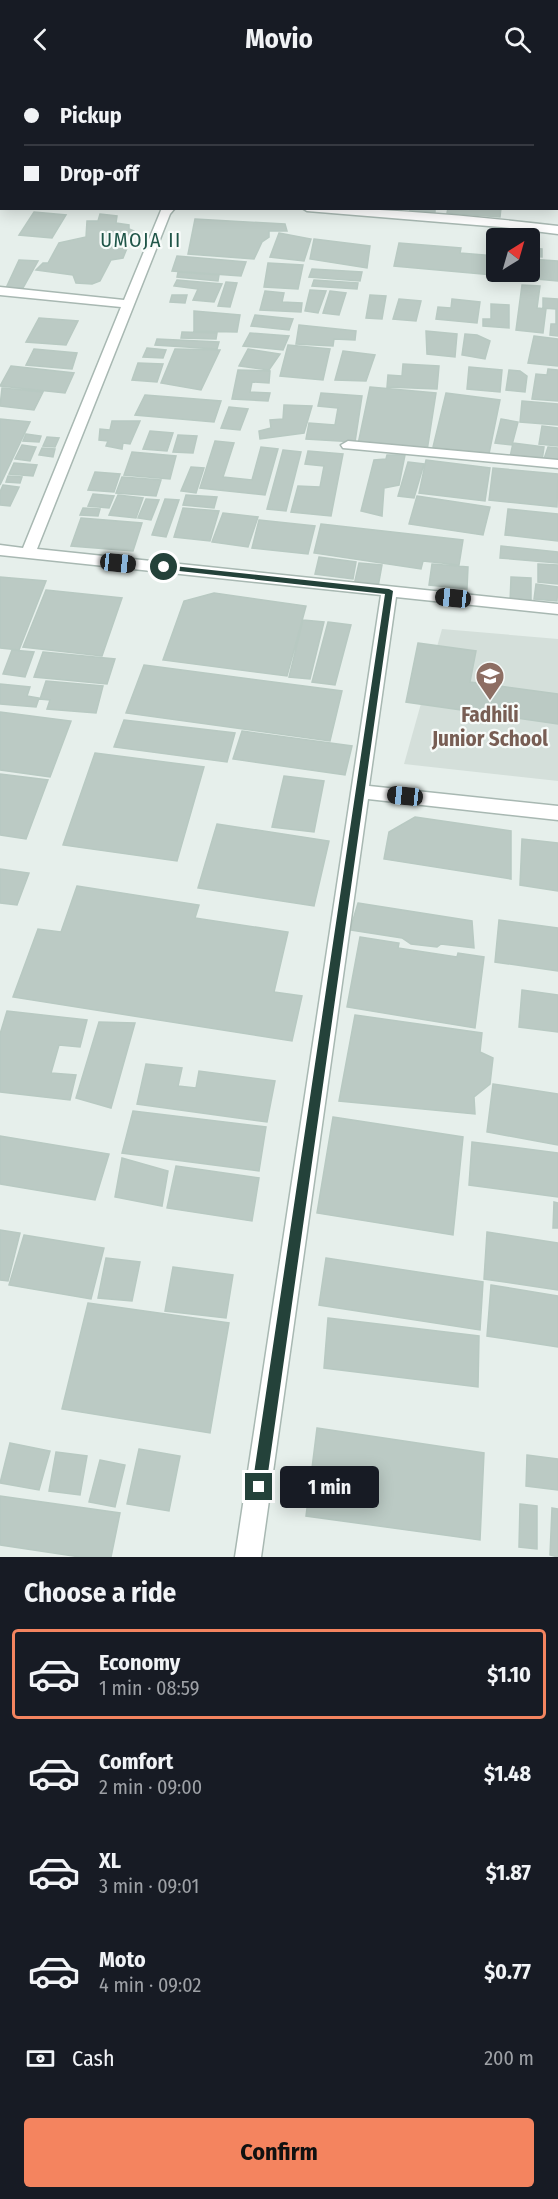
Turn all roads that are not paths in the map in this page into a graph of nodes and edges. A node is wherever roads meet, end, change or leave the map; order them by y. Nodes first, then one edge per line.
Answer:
1 (168, 210) edge
2 (341, 210) edge
3 (558, 230) edge
4 (0, 291) edge
5 (129, 304) junction
6 (348, 445) dead end
7 (558, 464) edge
8 (0, 550) edge
9 (28, 553) junction
10 (389, 591) junction
11 (558, 609) edge
12 (362, 792) junction
13 (558, 813) edge
14 (248, 1557) edge

1 - 5 street
2 - 3 street
4 - 5 street
5 - 9 street
6 - 7 street
8 - 9 street
9 - 10 street
10 - 11 street
10 - 12 street
12 - 13 street
12 - 14 street

